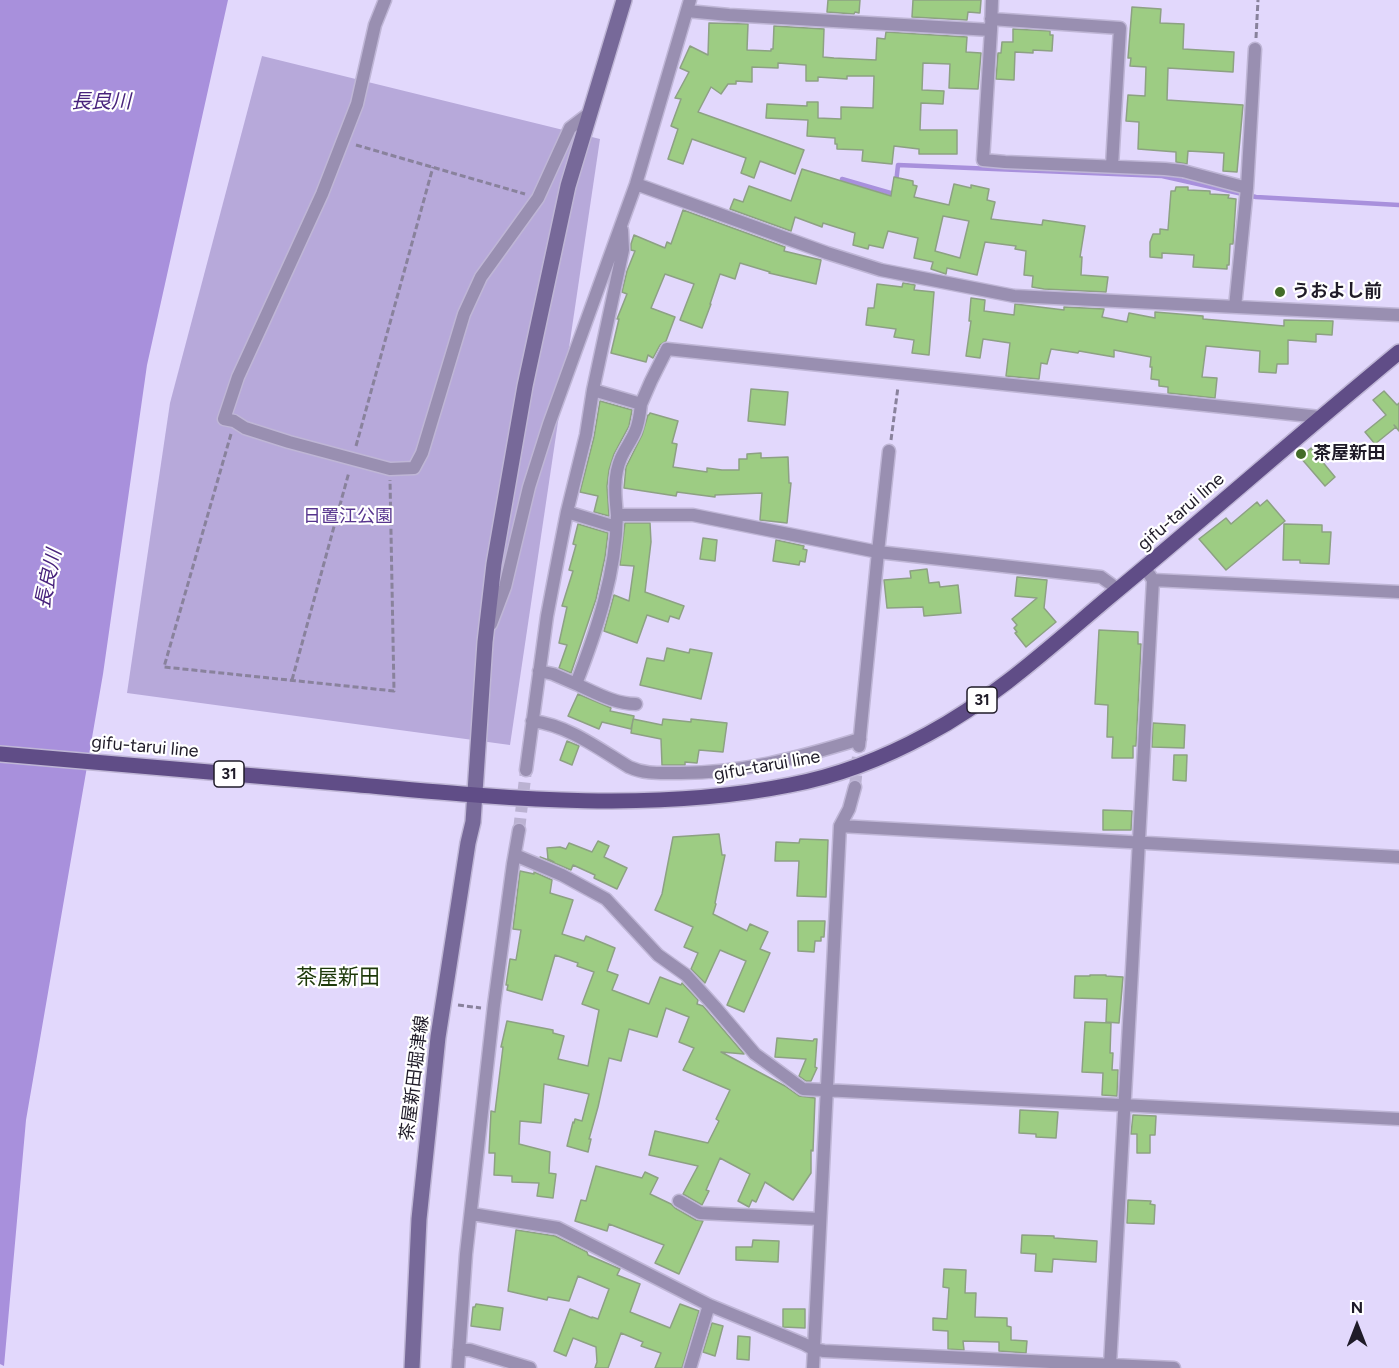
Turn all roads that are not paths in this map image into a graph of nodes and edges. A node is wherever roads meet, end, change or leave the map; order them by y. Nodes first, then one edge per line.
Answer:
1 (385, 0) edge
2 (624, 0) edge
3 (992, 0) edge
4 (689, 5) edge
5 (991, 24) junction
6 (1255, 49) road end
7 (591, 112) junction
8 (1112, 166) junction
9 (636, 184) junction
10 (1247, 189) junction
11 (622, 223) junction
12 (1235, 307) junction
13 (1399, 315) edge
14 (1399, 352) edge
15 (593, 390) junction
16 (641, 404) junction
17 (1320, 417) junction
18 (889, 451) road end
19 (567, 512) junction
20 (616, 520) junction
21 (878, 552) junction
22 (1149, 574) junction
23 (1119, 590) junction
24 (1399, 592) edge
25 (485, 642) junction
26 (539, 671) junction
27 (576, 684) junction
28 (636, 704) dead end
29 (532, 721) junction
30 (0, 754) edge
31 (526, 770) tunnel mouth
32 (855, 787) tunnel mouth
33 (475, 795) junction
34 (840, 826) junction
35 (519, 830) tunnel mouth
36 (1138, 843) junction
37 (515, 855) junction
38 (1399, 857) edge
39 (826, 1091) junction
40 (1126, 1105) junction
41 (1399, 1119) edge
42 (679, 1201) dead end
43 (472, 1214) junction
44 (820, 1219) junction
45 (709, 1305) junction
46 (813, 1348) junction
47 (459, 1350) junction
48 (1110, 1365) junction
49 (412, 1368) edge
50 (458, 1368) edge
51 (530, 1368) edge
52 (690, 1368) edge
53 (813, 1368) edge
54 (1174, 1368) edge

1 - 7 street
2 - 7 street, 茶屋新田堀津線
3 - 5 street
4 - 5 street
4 - 9 street
5 - 8 street
5 - 8 street
6 - 10 street
7 - 25 street, 茶屋新田堀津線
8 - 10 street
9 - 11 street
9 - 12 street
10 - 12 street
11 - 15 street
11 - 25 street
12 - 13 street
14 - 17 main road, gifu-tarui line / 31
15 - 16 street
15 - 19 street
16 - 17 street
16 - 20 street
17 - 22 main road, gifu-tarui line / 31
18 - 21 street
19 - 20 street
19 - 26 street
20 - 21 street
20 - 27 street
21 - 23 street
21 - 29 street
22 - 23 main road, gifu-tarui line / 31
22 - 24 street
22 - 36 street
23 - 33 main road, gifu-tarui line / 31
25 - 33 street, 茶屋新田堀津線
26 - 27 street
26 - 29 street
27 - 28 street
29 - 31 street
30 - 33 main road, gifu-tarui line / 31
32 - 34 street
33 - 49 street, 茶屋新田堀津線
34 - 36 street
34 - 39 street
35 - 37 street
36 - 38 street
36 - 40 street
37 - 39 street
37 - 43 street
39 - 40 street
39 - 44 street
40 - 41 street
40 - 48 street
42 - 44 street
43 - 45 street
43 - 47 street
44 - 46 street
45 - 46 street
45 - 52 street
46 - 48 street
46 - 53 street
47 - 50 street
47 - 51 street
48 - 54 street

